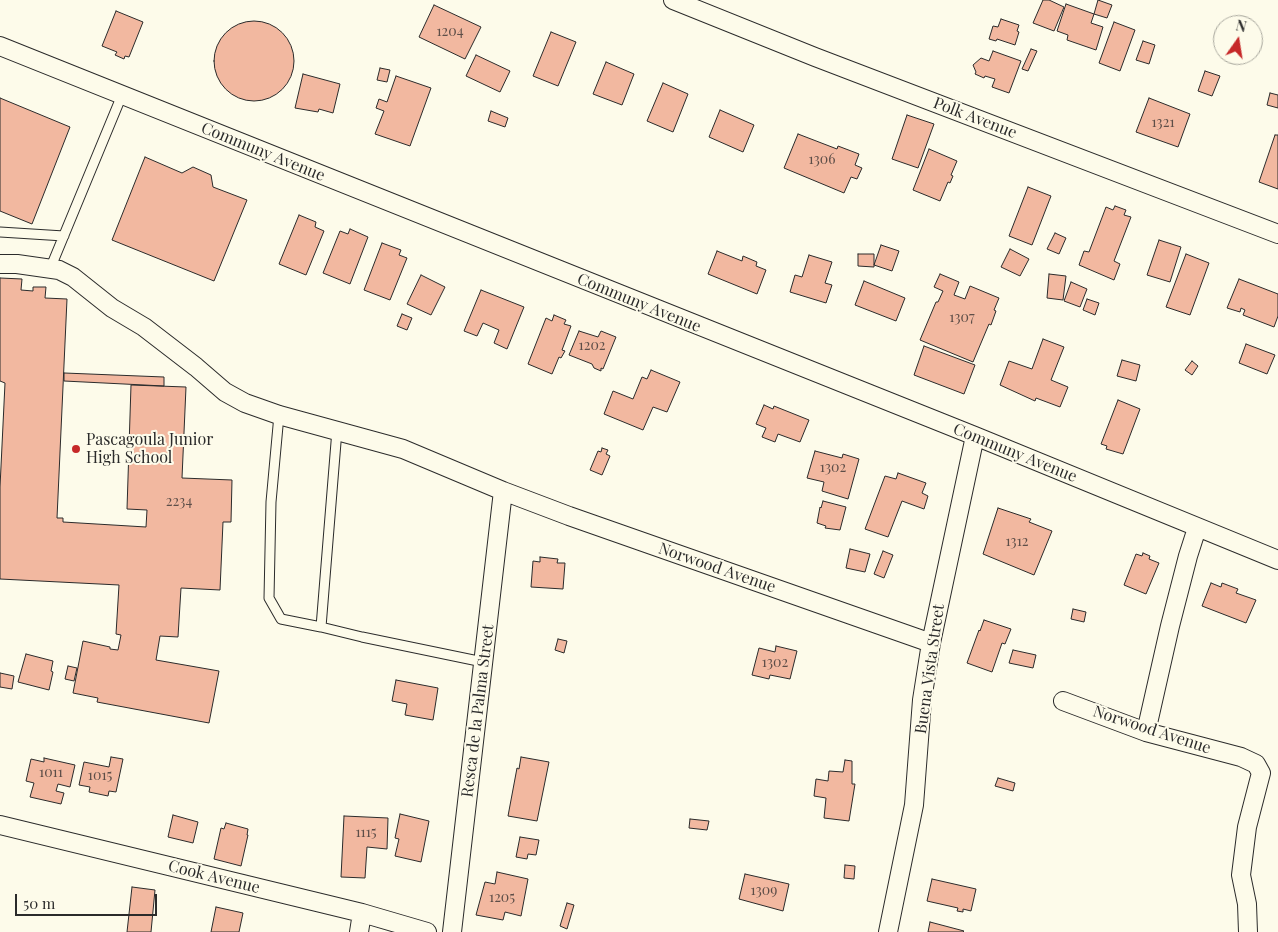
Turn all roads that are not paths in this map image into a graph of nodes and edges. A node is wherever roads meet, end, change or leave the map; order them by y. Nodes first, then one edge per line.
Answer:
1 (673, 0) edge
2 (0, 46) edge
3 (122, 95) junction
4 (0, 232) edge
5 (1278, 234) edge
6 (64, 236) junction
7 (0, 264) edge
8 (50, 269) junction
9 (279, 415) junction
10 (337, 430) junction
11 (975, 436) junction
12 (503, 491) junction
13 (1197, 528) junction
14 (1278, 560) edge
15 (321, 626) junction
16 (931, 643) junction
17 (483, 662) junction
18 (1063, 701) dead end
19 (1146, 732) junction
20 (0, 825) edge
21 (362, 913) junction
22 (359, 932) edge
23 (427, 932) edge
24 (452, 932) edge
25 (888, 932) edge
26 (1248, 932) edge

1 - 5 street, Polk Avenue
2 - 3 street, Communy Avenue
3 - 6 lane
3 - 11 street, Communy Avenue
4 - 6 lane
6 - 8 lane
7 - 8 street, Norwood Avenue
8 - 9 street, Norwood Avenue
9 - 10 street, Norwood Avenue
9 - 15 lane
10 - 12 street, Norwood Avenue
10 - 15 lane
11 - 13 street, Communy Avenue
11 - 16 street, Buena Vista Street
12 - 16 street, Norwood Avenue
12 - 17 street, Resca de la Palma Street
13 - 14 street, Communy Avenue
13 - 19 street
15 - 17 lane
16 - 25 street, Buena Vista Street
17 - 24 street, Resca de la Palma Street
18 - 19 street, Norwood Avenue
19 - 26 street, Norwood Avenue
20 - 21 street, Cook Avenue
21 - 22 street
21 - 23 street, Cook Avenue

